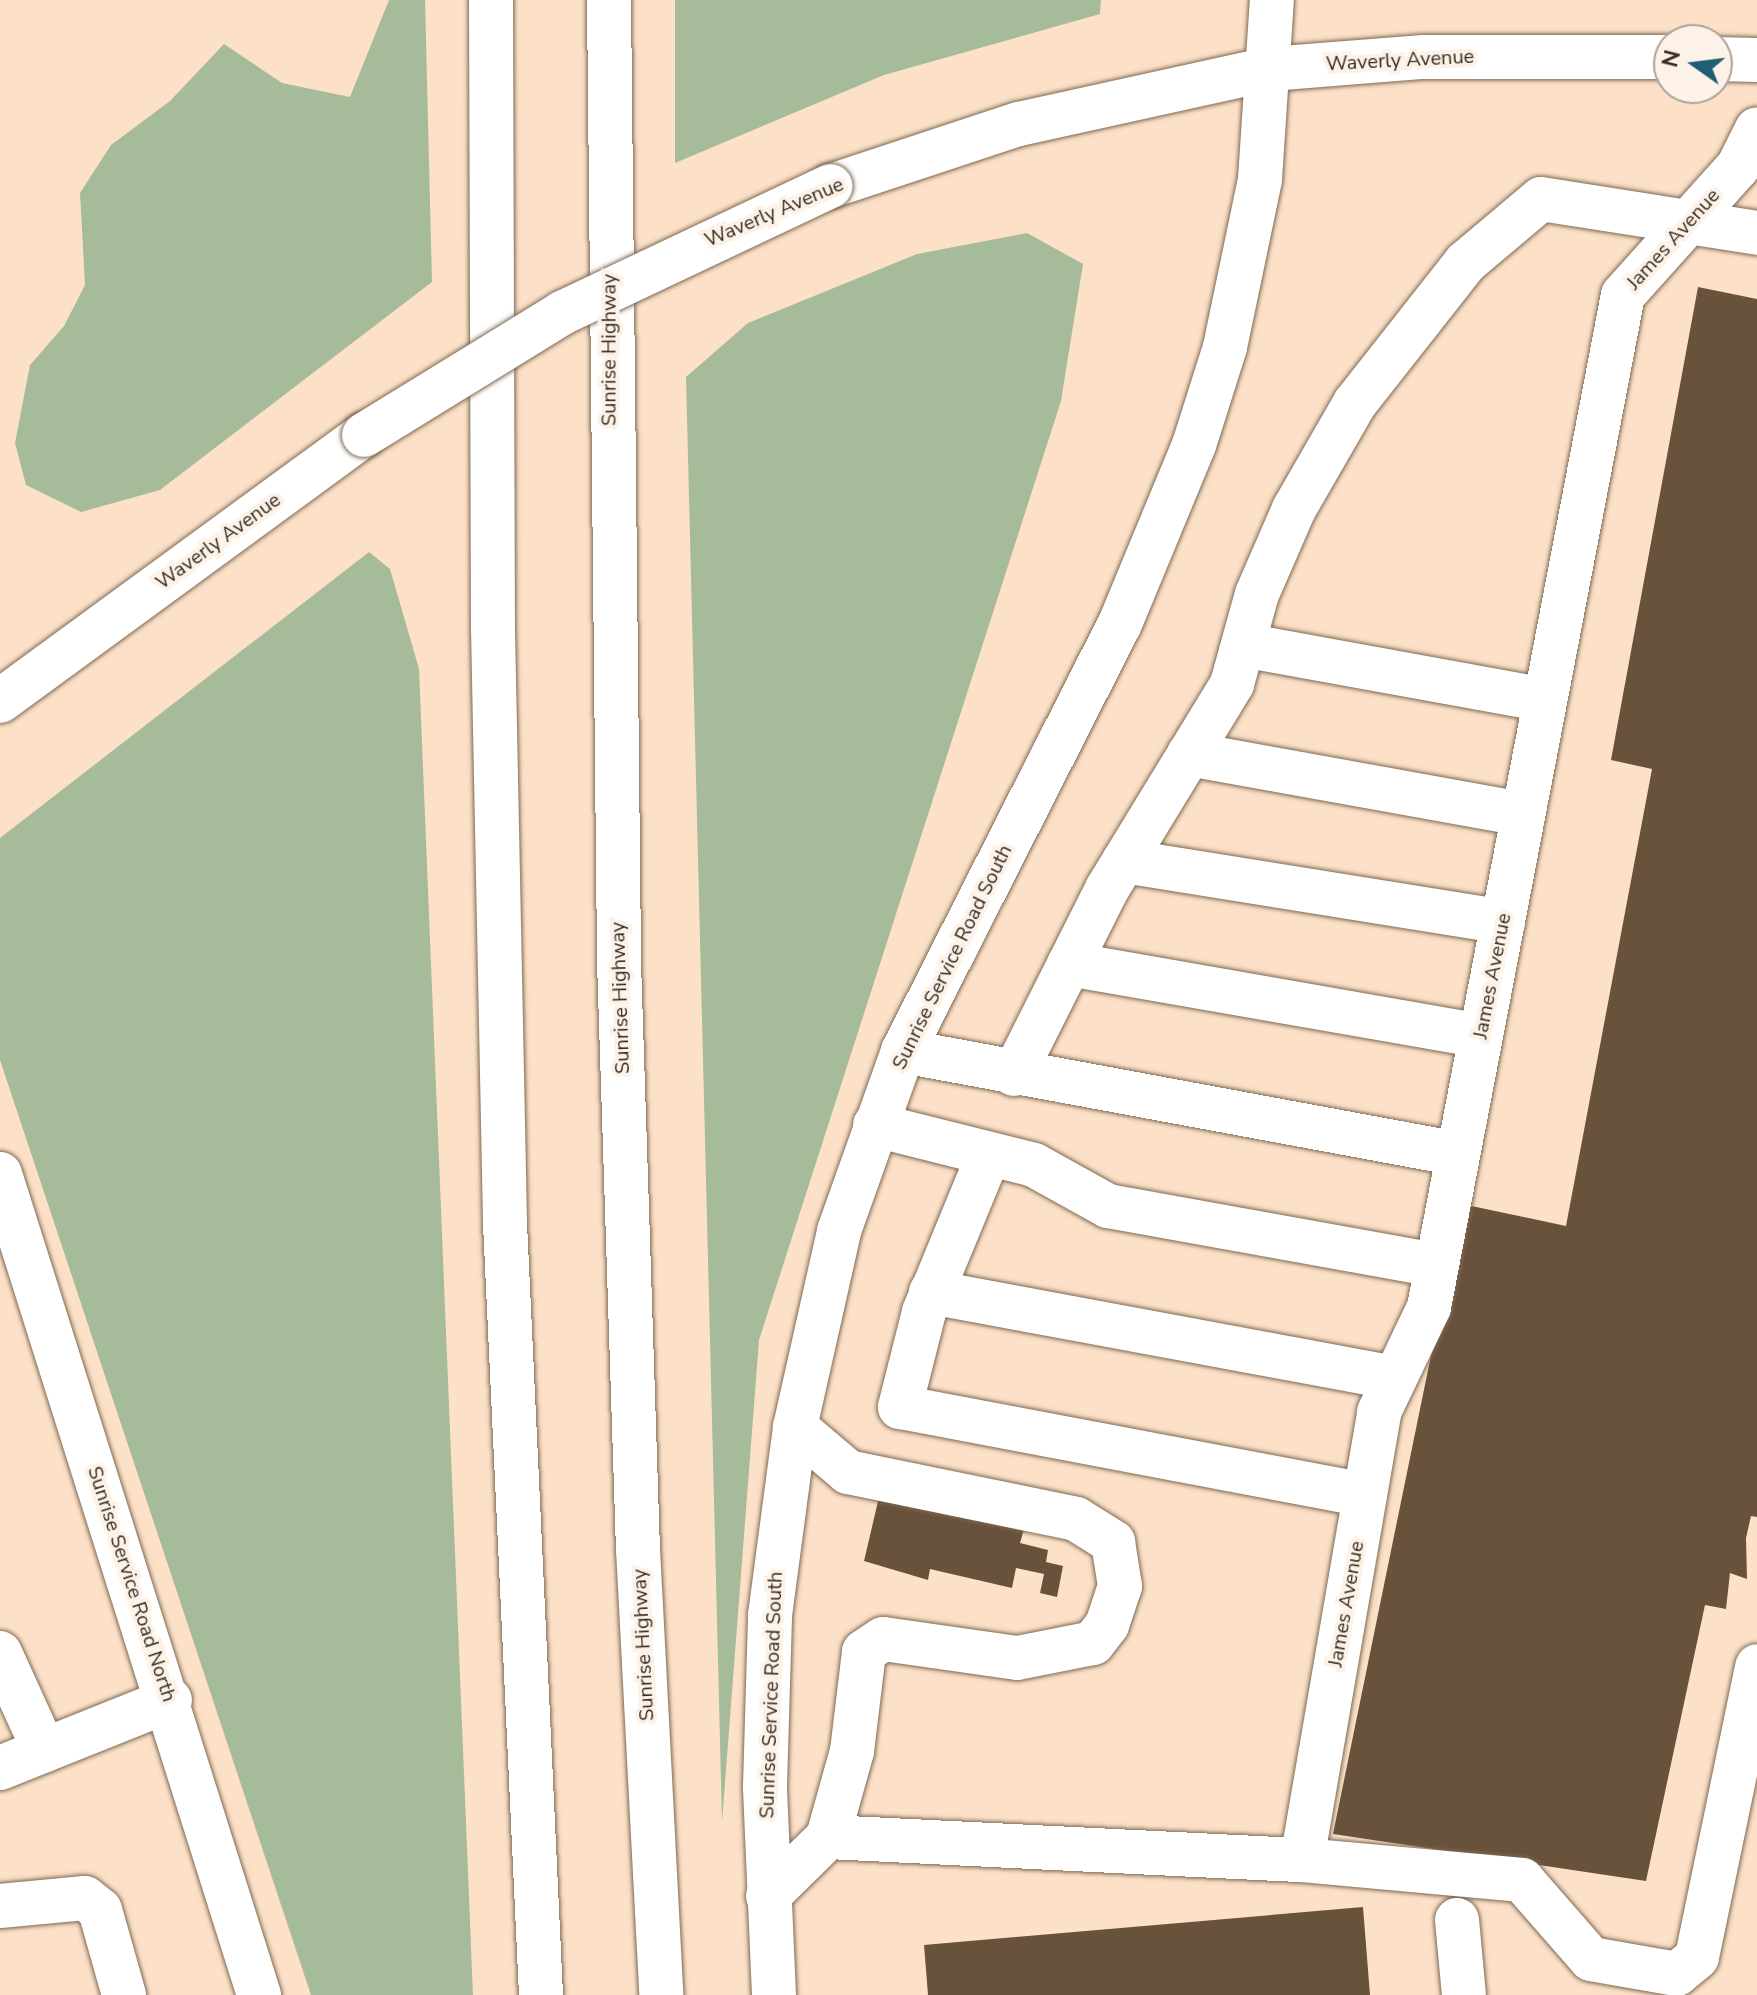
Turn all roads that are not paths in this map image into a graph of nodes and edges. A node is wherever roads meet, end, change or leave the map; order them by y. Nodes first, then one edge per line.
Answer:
1 (491, 0) edge
2 (609, 0) edge
3 (1272, 0) edge
4 (1653, 57) edge
5 (1733, 59) edge
6 (1757, 60) edge
7 (1270, 69) junction
8 (1757, 129) edge
9 (1689, 222) junction
10 (1757, 233) edge
11 (1243, 645) junction
12 (1545, 700) junction
13 (0, 701) edge
14 (1189, 754) junction
15 (1523, 814) junction
16 (1124, 861) junction
17 (1503, 922) junction
18 (1069, 964) junction
19 (1481, 1036) junction
20 (903, 1051) junction
21 (1014, 1074) junction
22 (875, 1125) junction
23 (989, 1154) junction
24 (1458, 1154) junction
25 (0, 1174) edge
26 (1437, 1265) junction
27 (931, 1292) junction
28 (1395, 1378) junction
29 (795, 1427) junction
30 (1365, 1495) junction
31 (0, 1653) edge
32 (1757, 1666) edge
33 (170, 1700) junction
34 (44, 1750) junction
35 (0, 1768) edge
36 (828, 1837) junction
37 (1302, 1860) junction
38 (768, 1896) junction
39 (0, 1906) edge
40 (1457, 1920) dead end
41 (124, 1995) edge
42 (259, 1995) edge
43 (541, 1995) edge
44 (661, 1995) edge
45 (774, 1995) edge
46 (1464, 1995) edge

1 - 43 main road
2 - 44 main road, Sunrise Highway
3 - 7 main road, Sunrise Service Road South
4 - 7 main road, Waverly Avenue
5 - 6 main road
7 - 13 main road, Waverly Avenue, bridge
7 - 20 main road, Sunrise Service Road South
8 - 9 main road, James Avenue
9 - 10 main road
9 - 11 main road
9 - 12 main road, James Avenue
11 - 12 main road
11 - 14 main road
12 - 15 main road, James Avenue
14 - 15 main road
14 - 16 main road
15 - 17 main road, James Avenue
16 - 17 main road
16 - 18 main road
17 - 19 main road, James Avenue
18 - 19 main road
18 - 21 main road
19 - 24 main road, James Avenue
20 - 21 main road
20 - 22 main road, Sunrise Service Road South
21 - 24 main road
22 - 23 main road
22 - 29 main road, Sunrise Service Road South
23 - 26 main road
23 - 27 main road
24 - 26 main road, James Avenue
25 - 33 main road, Sunrise Service Road North
26 - 28 main road, James Avenue
27 - 28 main road
27 - 30 main road
28 - 30 main road, James Avenue
29 - 36 main road
29 - 38 main road, Sunrise Service Road South
30 - 37 main road, James Avenue
31 - 34 main road
32 - 37 main road
33 - 34 main road
33 - 42 main road, Sunrise Service Road North
34 - 35 main road
36 - 37 main road
36 - 38 main road
38 - 45 main road, Sunrise Service Road South
39 - 41 main road
40 - 46 main road

